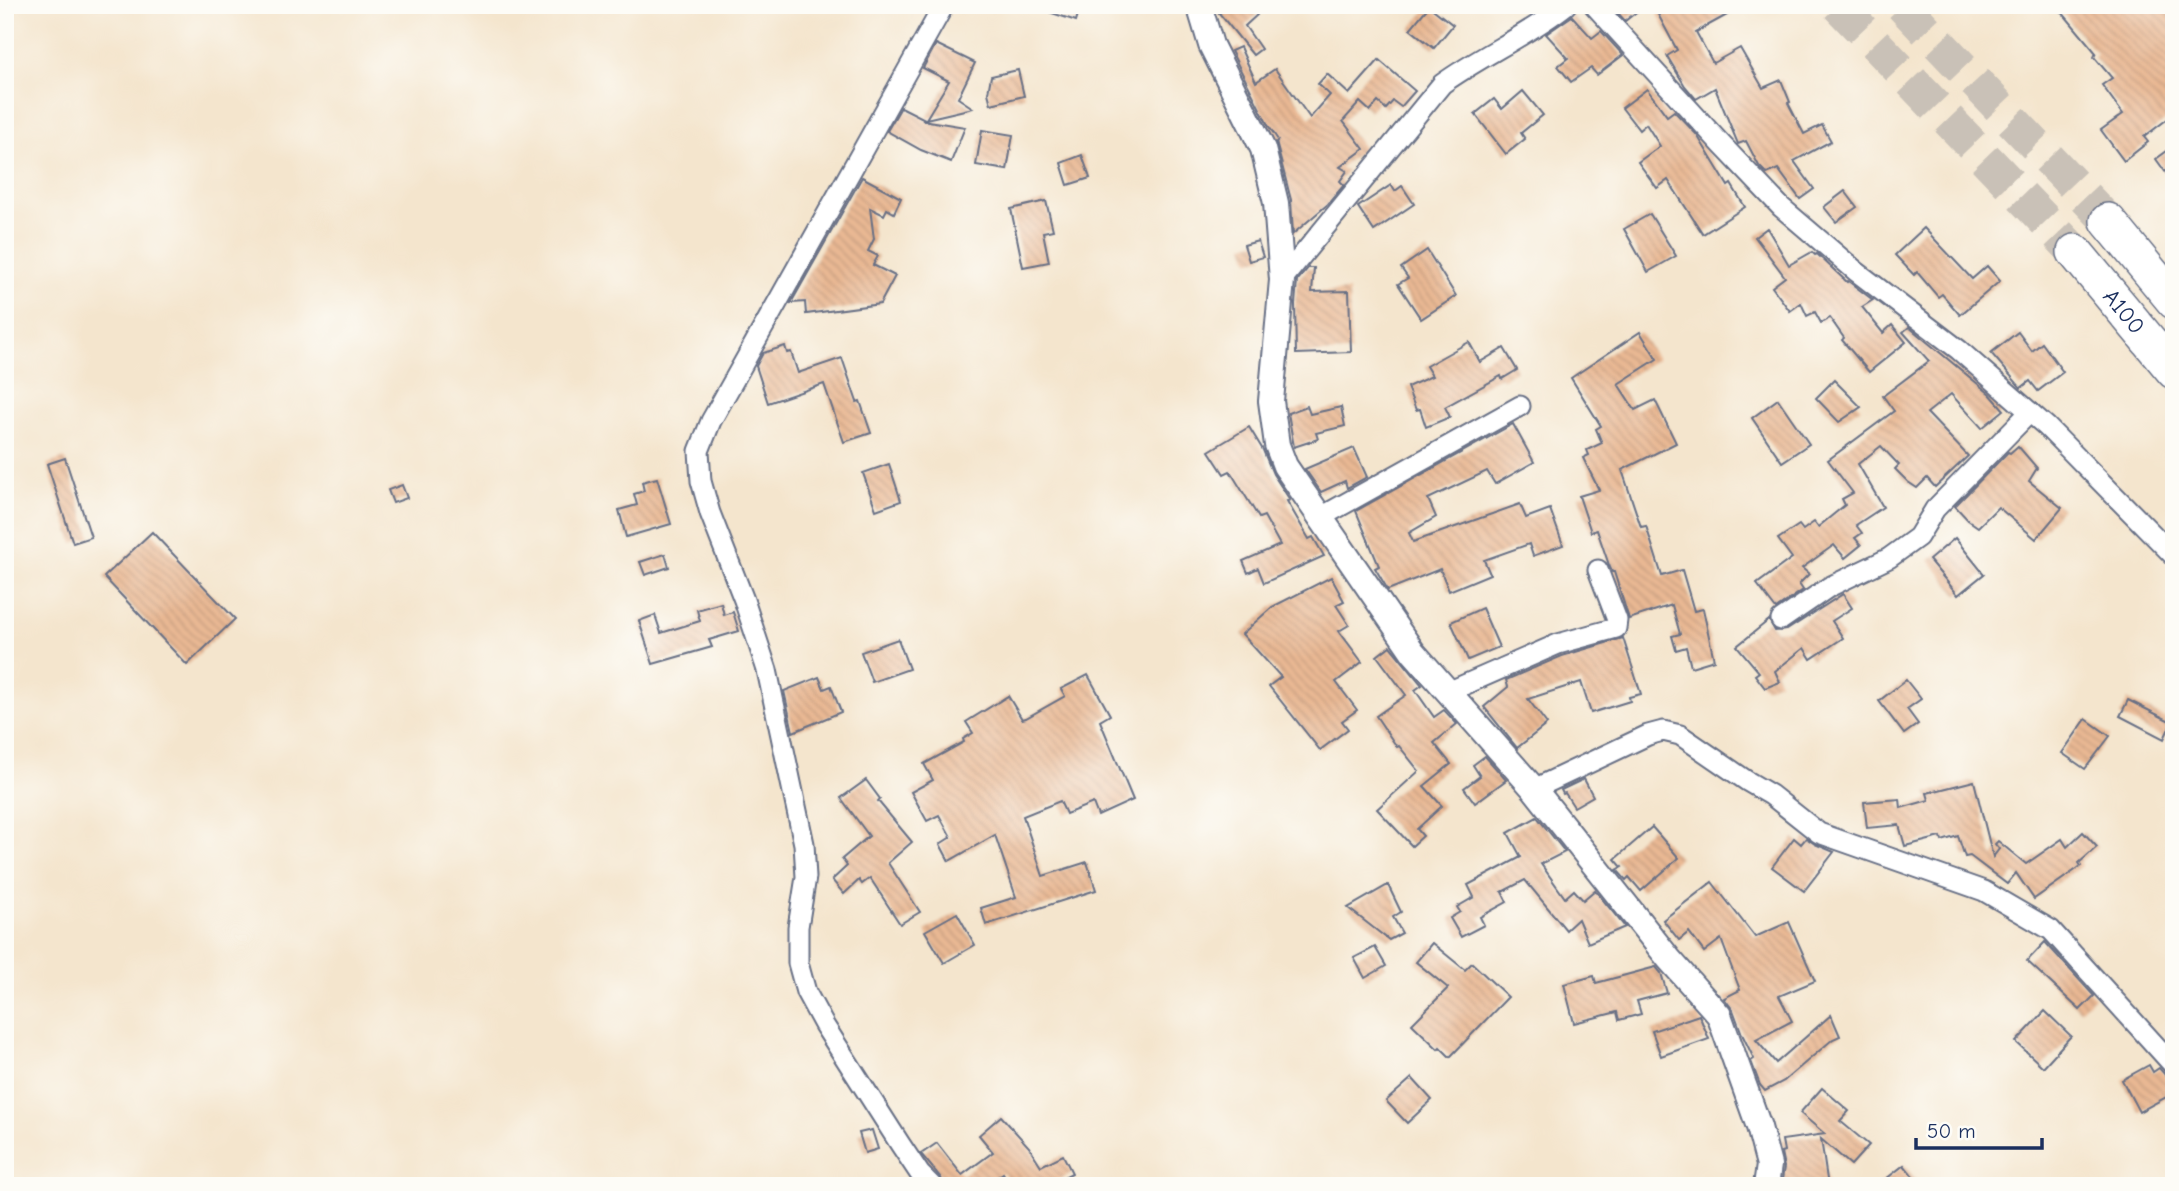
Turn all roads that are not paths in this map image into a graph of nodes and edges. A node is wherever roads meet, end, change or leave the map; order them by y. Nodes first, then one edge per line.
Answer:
1 (944, 5) edge
2 (1199, 5) edge
3 (1566, 5) edge
4 (1594, 5) edge
5 (2108, 221) tunnel mouth
6 (2075, 252) tunnel mouth
7 (1282, 280) junction
8 (2174, 300) edge
9 (2174, 371) edge
10 (1520, 406) dead end
11 (2029, 412) junction
12 (1321, 517) junction
13 (2174, 556) edge
14 (1598, 570) dead end
15 (1782, 620) dead end
16 (1448, 692) junction
17 (1534, 789) junction
18 (2174, 1066) edge
19 (932, 1186) edge
20 (1766, 1186) edge

1 - 19 street
2 - 7 street
3 - 7 street
4 - 11 street
5 - 8 highway, A100 / A100
6 - 9 highway, A100 / A100
7 - 12 street
10 - 12 street
11 - 13 street
11 - 15 street
12 - 16 street
14 - 16 street
16 - 17 street
17 - 18 street
17 - 20 street

